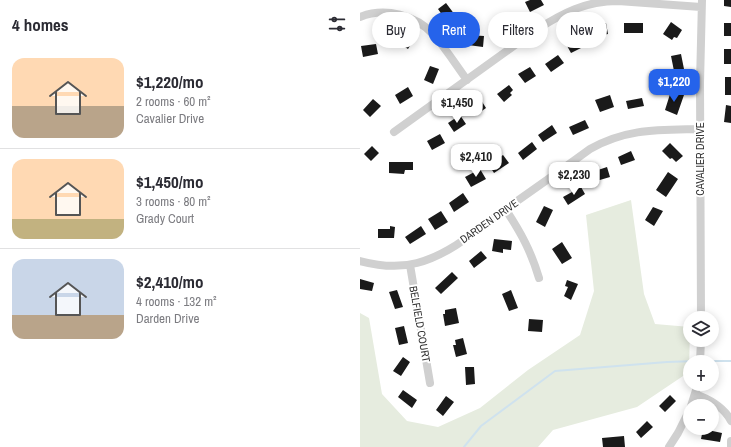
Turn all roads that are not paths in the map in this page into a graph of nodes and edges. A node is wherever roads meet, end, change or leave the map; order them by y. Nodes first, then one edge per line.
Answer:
1 (702, 3) edge
2 (360, 17) edge
3 (467, 80) junction
4 (700, 129) junction
5 (394, 132) dead end
6 (506, 210) junction
7 (360, 261) edge
8 (410, 265) junction
9 (539, 278) dead end
10 (701, 311) edge
11 (430, 383) dead end
12 (696, 391) edge
13 (695, 394) junction
14 (693, 399) edge
15 (731, 421) edge
16 (683, 423) edge
17 (731, 441) edge
18 (668, 447) edge
19 (731, 447) edge

1 - 3 street
1 - 4 street, CAVALIER DRIVE
2 - 3 street
3 - 5 street
4 - 6 street, DARDEN DRIVE
4 - 10 street, CAVALIER DRIVE
6 - 8 street, DARDEN DRIVE
6 - 9 street
7 - 8 street, DARDEN DRIVE
8 - 11 street, BELFIELD COURT
12 - 13 street
13 - 14 street
13 - 15 street
16 - 18 street
17 - 19 street

